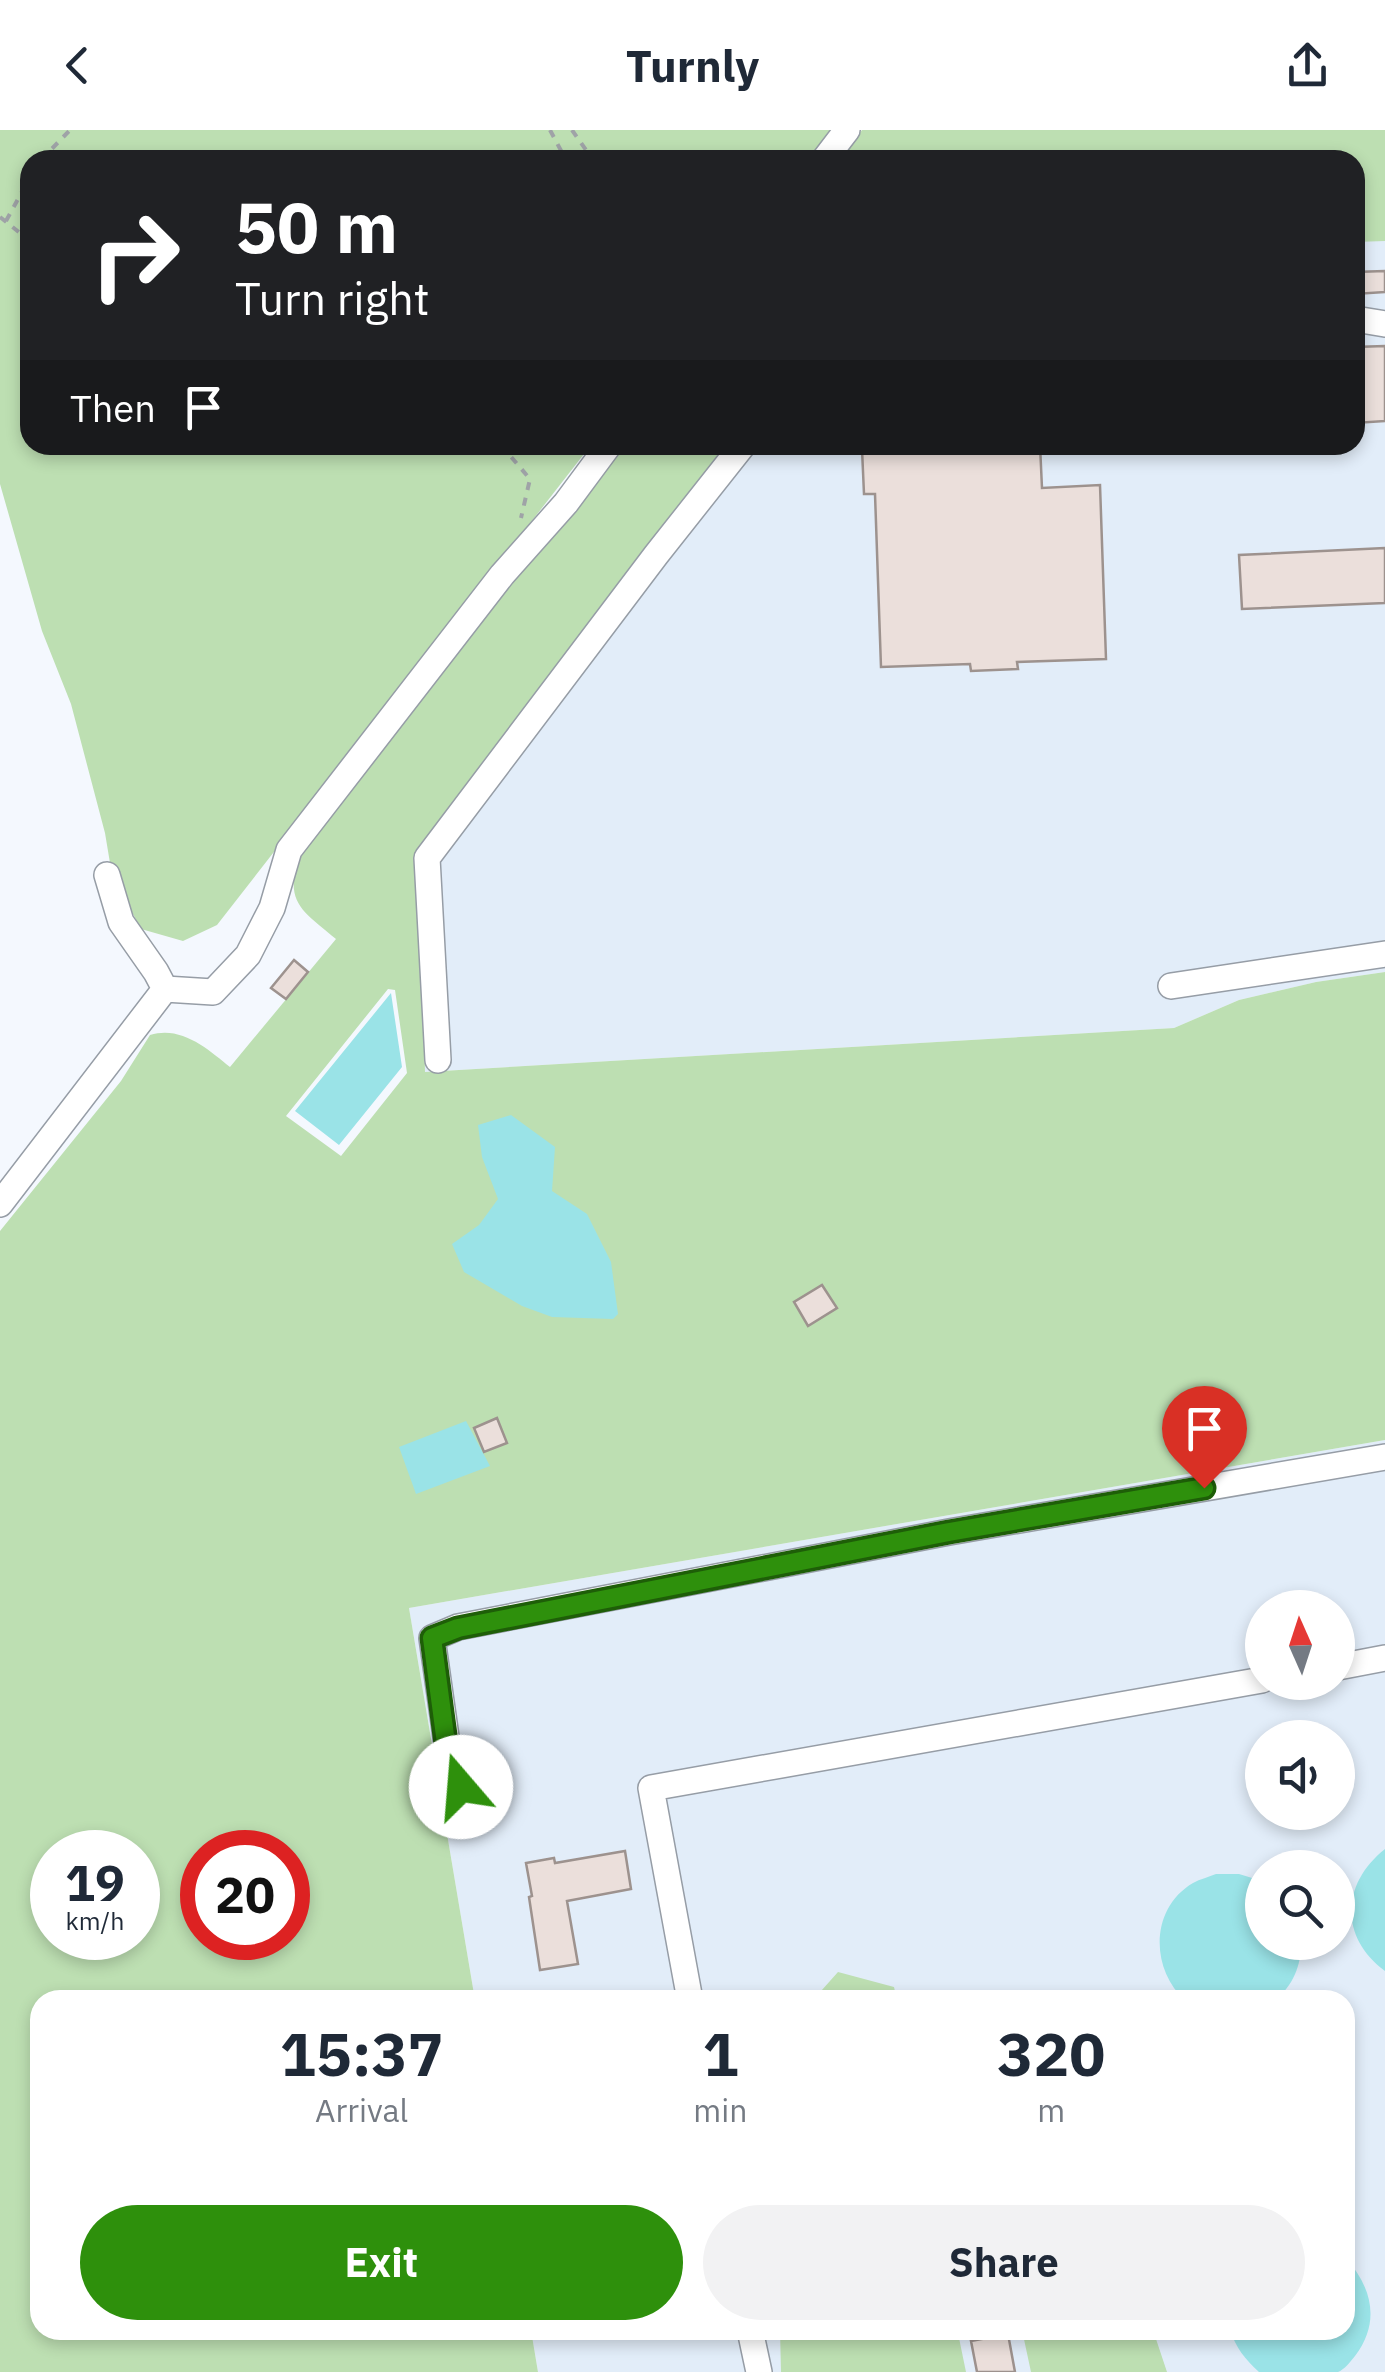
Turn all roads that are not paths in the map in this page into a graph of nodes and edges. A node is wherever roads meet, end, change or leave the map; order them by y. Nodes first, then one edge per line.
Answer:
1 (847, 130) edge
2 (832, 150) edge
3 (601, 455) edge
4 (735, 455) edge
5 (106, 875) dead end
6 (1385, 954) edge
7 (1170, 986) dead end
8 (164, 989) junction
9 (438, 1060) dead end
10 (0, 1204) edge
11 (1385, 1456) edge
12 (1385, 1658) edge
13 (1355, 1664) edge
14 (1245, 1683) edge
15 (474, 1816) dead end
16 (688, 1990) edge
17 (752, 2340) edge
18 (758, 2372) edge

1 - 2 lane
3 - 8 lane
4 - 9 lane
5 - 8 lane
6 - 7 lane
8 - 10 lane
11 - 15 lane
12 - 13 lane
14 - 16 lane
17 - 18 lane

